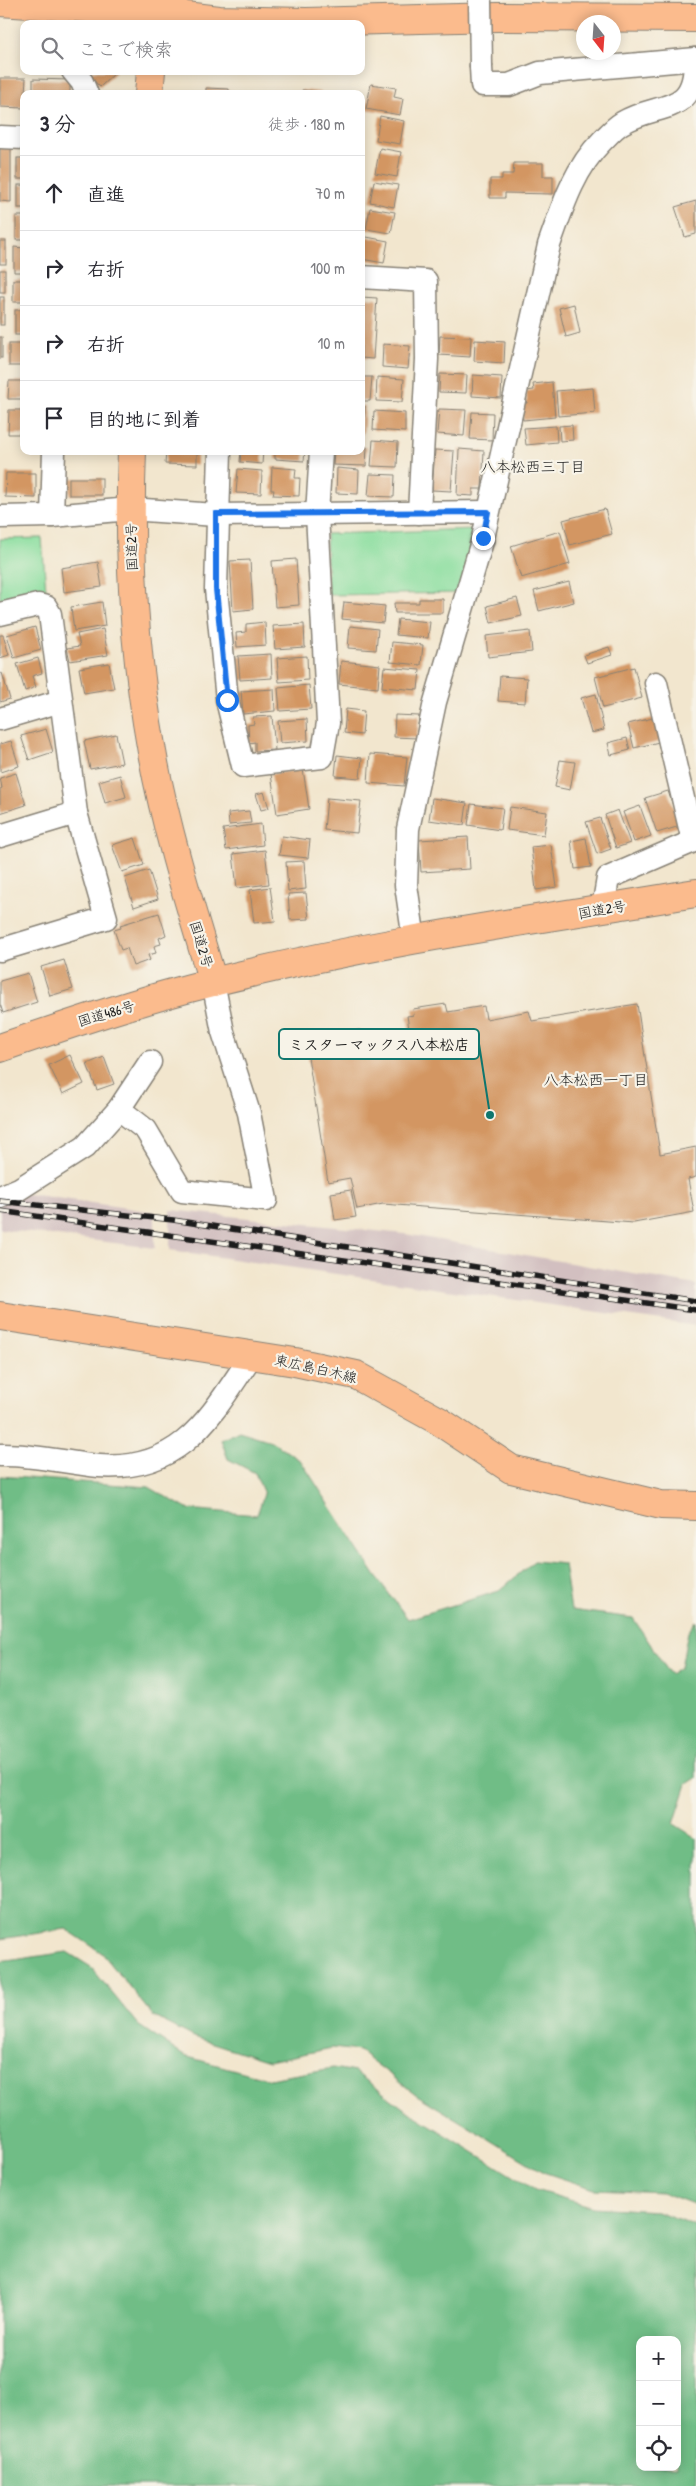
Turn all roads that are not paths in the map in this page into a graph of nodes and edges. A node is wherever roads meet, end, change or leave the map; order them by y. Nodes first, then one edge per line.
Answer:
1 (480, 0) edge
2 (0, 2) edge
3 (161, 12) edge
4 (696, 18) edge
5 (219, 20) edge
6 (365, 20) edge
7 (695, 59) edge
8 (76, 75) edge
9 (151, 75) edge
10 (85, 90) edge
11 (149, 90) edge
12 (0, 137) edge
13 (20, 138) edge
14 (365, 277) edge
15 (54, 455) edge
16 (132, 455) edge
17 (220, 455) edge
18 (321, 455) edge
19 (130, 509) junction
20 (488, 512) junction
21 (419, 513) junction
22 (216, 514) junction
23 (317, 514) junction
24 (52, 516) junction
25 (0, 517) edge
26 (0, 614) edge
27 (656, 683) dead end
28 (61, 701) junction
29 (0, 719) edge
30 (76, 813) junction
31 (0, 836) edge
32 (695, 841) edge
33 (696, 893) edge
34 (603, 908) junction
35 (414, 940) junction
36 (0, 950) edge
37 (213, 982) junction
38 (0, 1048) edge
39 (150, 1062) dead end
40 (119, 1109) junction
41 (0, 1197) edge
42 (0, 1316) edge
43 (252, 1355) junction
44 (0, 1455) edge
45 (696, 1506) edge

1 - 7 street, bridge
2 - 3 main road
3 - 5 main road
4 - 6 main road
7 - 20 street
8 - 10 street
9 - 11 main road
12 - 13 street
14 - 21 street
15 - 24 street
16 - 19 main road, 国道2号
17 - 22 street
18 - 23 street
19 - 22 street
19 - 24 street
19 - 37 main road, 国道2号
20 - 21 street
20 - 35 street
21 - 23 street
22 - 23 street
22 - 23 street
24 - 25 street
26 - 28 street
27 - 32 street
28 - 29 street
28 - 30 street
30 - 31 street
30 - 36 street
32 - 34 street
33 - 34 main road, 国道2号
34 - 35 main road, 国道2号
35 - 37 main road, 国道2号
37 - 38 main road, 国道486号
37 - 40 street
39 - 40 street
40 - 41 street
42 - 43 main road, 東広島白木線
43 - 44 street
43 - 45 main road, 東広島白木線

